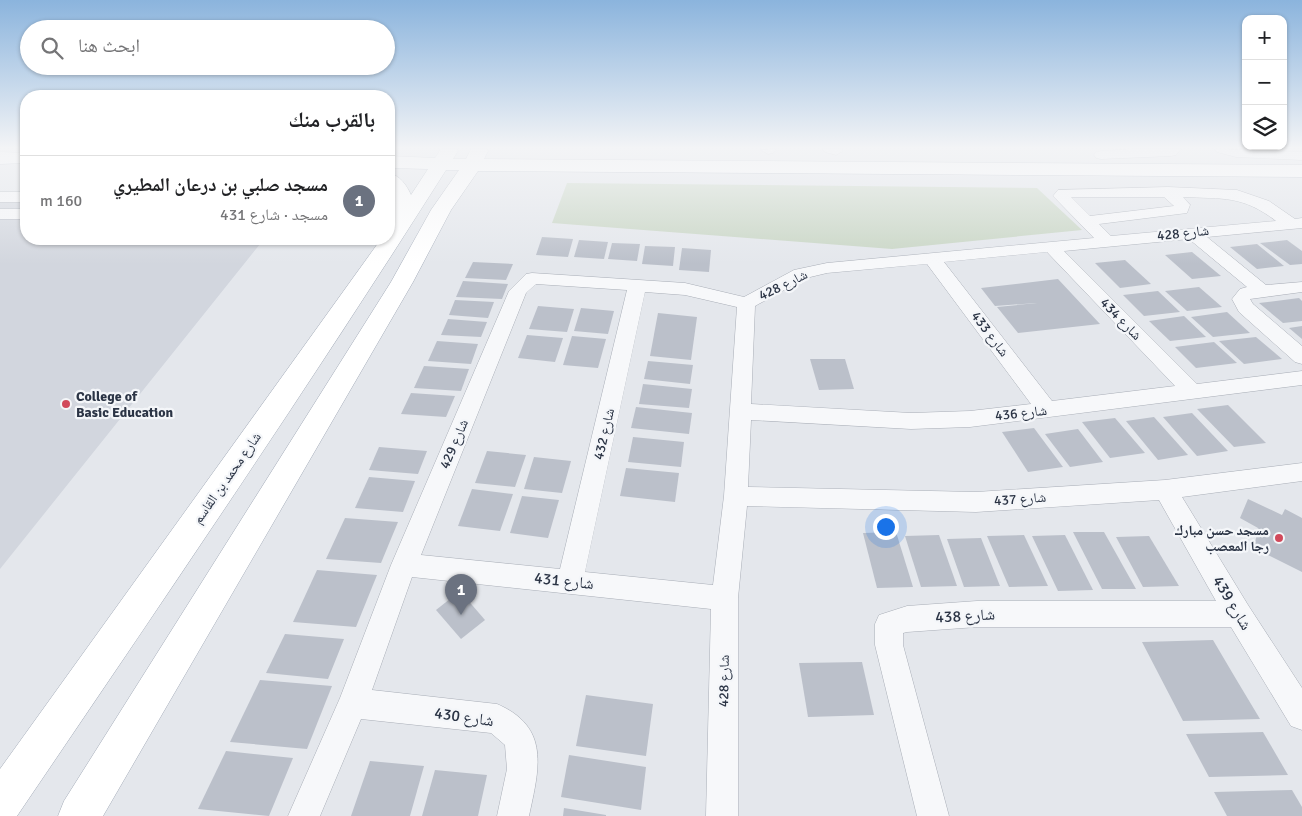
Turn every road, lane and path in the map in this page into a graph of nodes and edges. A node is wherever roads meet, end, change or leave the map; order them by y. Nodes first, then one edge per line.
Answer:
1 (397, 187) edge
2 (438, 187) edge
3 (452, 187) edge
4 (1168, 192) junction
5 (0, 197) edge
6 (20, 197) edge
7 (0, 214) edge
8 (20, 214) edge
9 (395, 216) edge
10 (1086, 221) junction
11 (1296, 223) edge
12 (1191, 232) junction
13 (395, 233) edge
14 (1107, 241) junction
15 (385, 245) edge
16 (1050, 246) junction
17 (932, 258) junction
18 (638, 286) junction
19 (1302, 287) edge
20 (1262, 291) junction
21 (746, 304) junction
22 (1302, 357) edge
23 (1302, 378) edge
24 (1192, 392) junction
25 (1047, 410) junction
26 (740, 411) junction
27 (1302, 472) edge
28 (1165, 490) junction
29 (736, 496) junction
30 (404, 566) junction
31 (570, 582) junction
32 (725, 598) junction
33 (1238, 614) junction
34 (353, 703) junction
35 (1302, 715) edge
36 (0, 804) edge
37 (79, 816) edge
38 (304, 816) edge
39 (513, 816) edge
40 (722, 816) edge
41 (932, 816) edge

1 - 9 main road
2 - 13 main road, شارع محمد بن القاسم
3 - 37 main road
4 - 10 street
4 - 10 street
4 - 11 street
5 - 6 street
7 - 8 street
10 - 14 street
11 - 12 street, شارع 428
12 - 14 street, شارع 428
12 - 20 street
14 - 16 street, شارع 428
15 - 36 main road, شارع محمد بن القاسم
16 - 17 street, شارع 428
16 - 24 street, شارع 434
17 - 21 street, شارع 428
17 - 25 street, شارع 433
18 - 21 street, شارع 429
18 - 30 street, شارع 429
18 - 31 street, شارع 432
19 - 20 street
20 - 22 street
21 - 26 street, شارع 428
23 - 24 street, شارع 436
24 - 25 street, شارع 436
25 - 26 street, شارع 436
26 - 29 street, شارع 428
27 - 28 street, شارع 437
28 - 29 street, شارع 437
28 - 33 street, شارع 439
29 - 32 street, شارع 428
30 - 31 street, شارع 431
30 - 34 street, شارع 429
31 - 32 street, شارع 431
32 - 40 street, شارع 428
33 - 35 street, شارع 439
33 - 41 street, شارع 438
34 - 38 street, شارع 429
34 - 39 street, شارع 430

